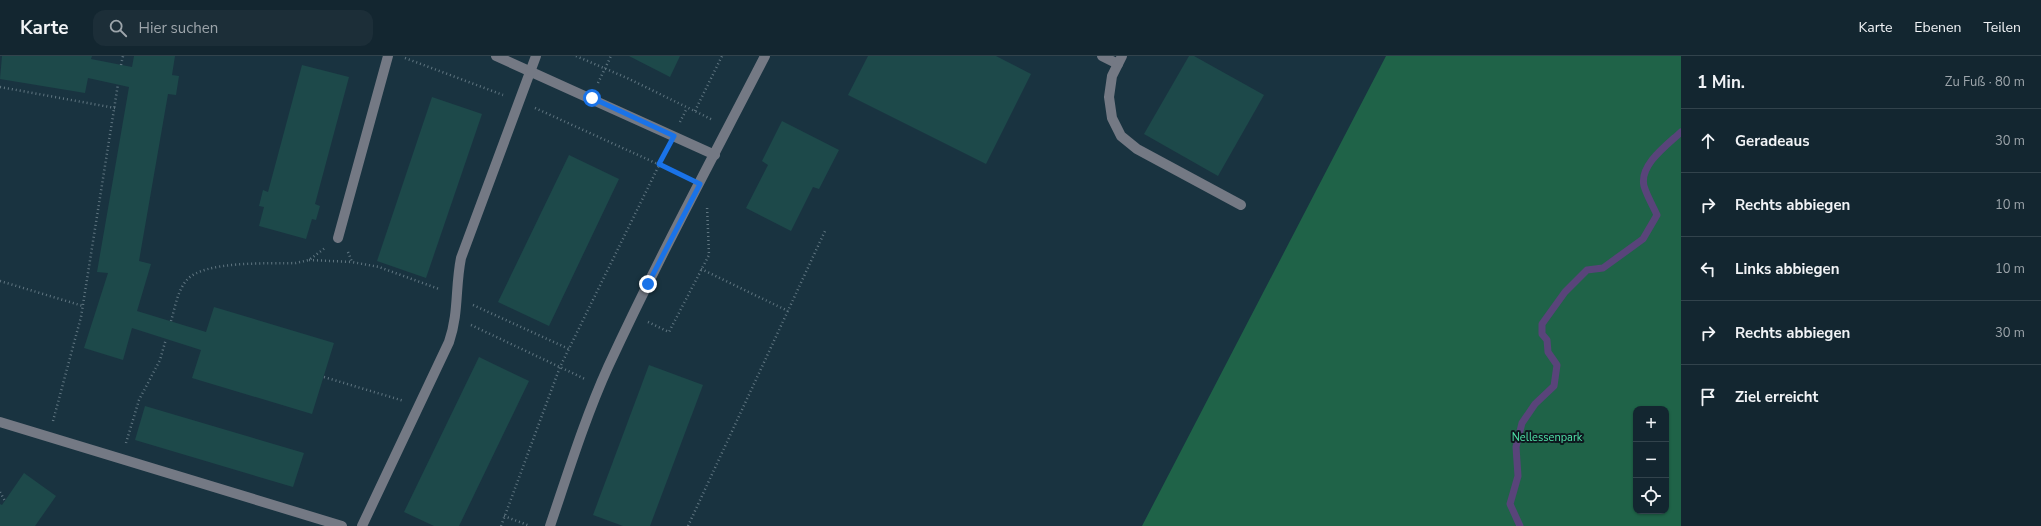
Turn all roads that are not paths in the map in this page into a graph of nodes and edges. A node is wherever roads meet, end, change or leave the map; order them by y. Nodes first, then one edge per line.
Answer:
1 (388, 56) edge
2 (496, 56) edge
3 (536, 56) edge
4 (766, 56) edge
5 (1102, 56) edge
6 (1120, 60) edge
7 (530, 70) junction
8 (715, 154) junction
9 (1241, 205) dead end
10 (338, 238) road end
11 (0, 422) edge
12 (342, 526) edge
13 (362, 526) edge
14 (550, 526) edge

1 - 10 lane
2 - 7 lane
3 - 7 lane
4 - 8 lane
5 - 6 lane
6 - 9 lane
7 - 8 lane
7 - 13 lane
8 - 14 lane
11 - 12 lane

